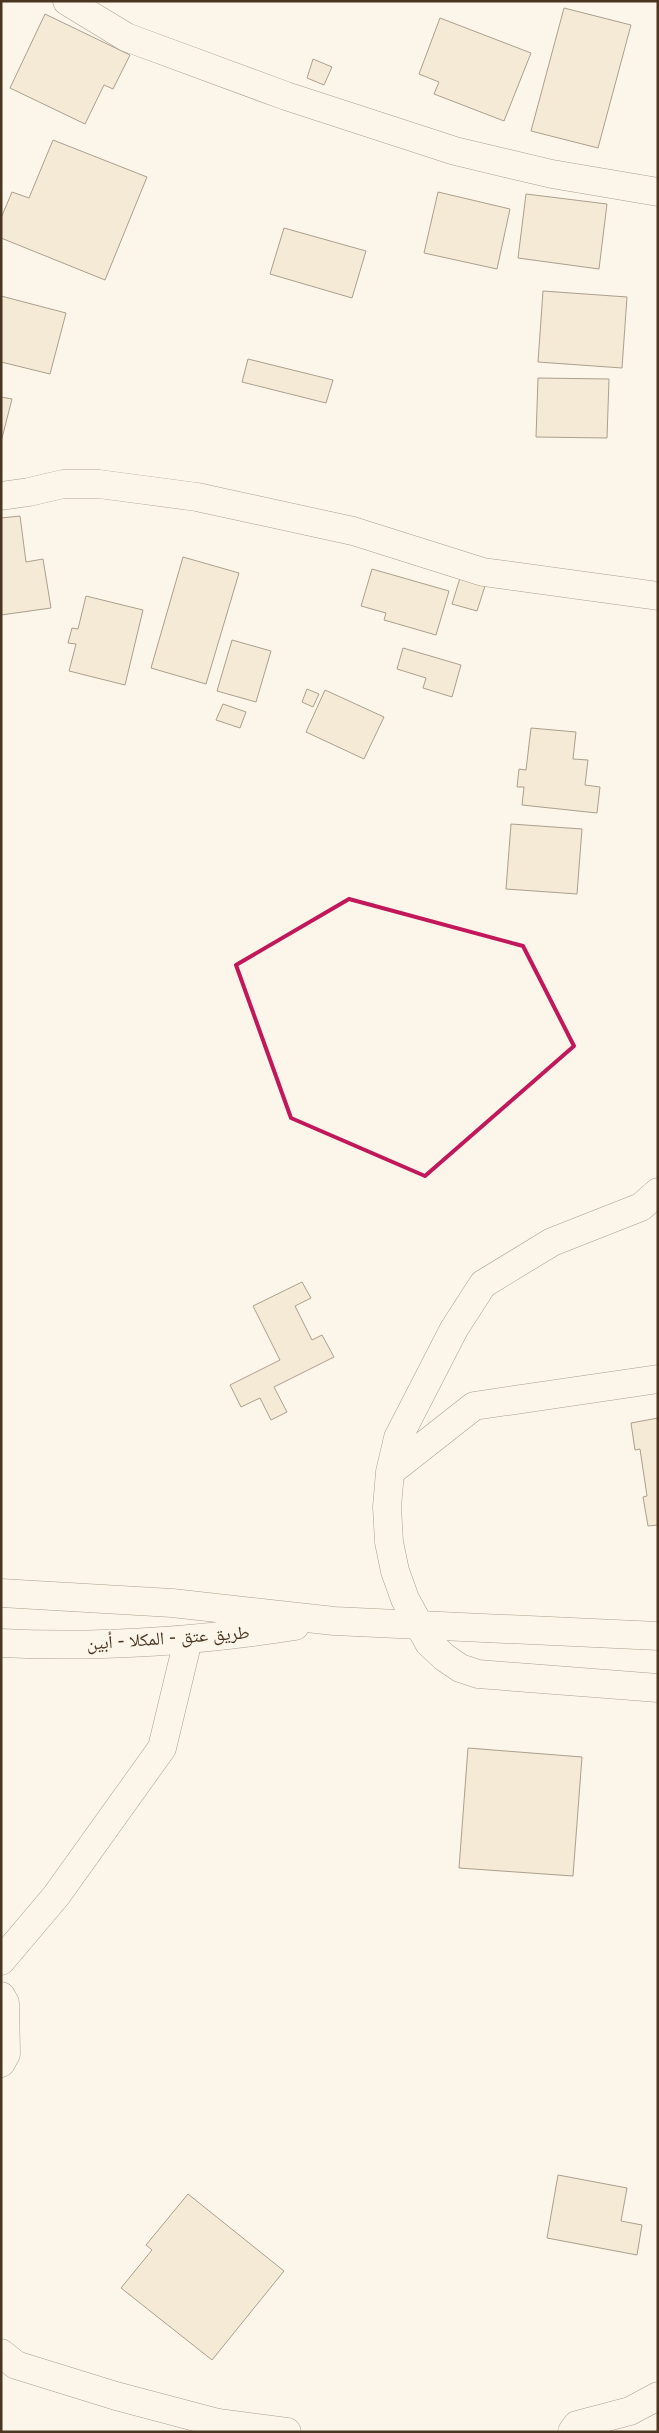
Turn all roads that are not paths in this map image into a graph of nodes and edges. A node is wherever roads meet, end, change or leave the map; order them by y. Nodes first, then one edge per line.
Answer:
1 (67, 1) edge
2 (658, 192) edge
3 (1, 496) edge
4 (658, 596) edge
5 (658, 1192) edge
6 (658, 1379) edge
7 (390, 1472) junction
8 (1, 1593) edge
9 (334, 1620) junction
10 (418, 1625) junction
11 (658, 1636) edge
12 (188, 1640) junction
13 (1, 1643) edge
14 (658, 1688) edge
15 (1, 1961) edge
16 (1, 1996) edge
17 (1, 2063) edge
18 (1, 2353) edge
19 (658, 2396) edge
20 (287, 2432) edge
21 (572, 2432) edge

1 - 2 street
3 - 4 street
5 - 7 street
6 - 7 street
7 - 10 street
8 - 9 street, طريق عتق - المكلا - أبين
9 - 10 street, طريق عتق - المكلا - أبين
9 - 12 street, طريق عتق - المكلا - أبين
10 - 11 street, طريق عتق - المكلا - أبين
10 - 14 street
12 - 13 street, طريق عتق - المكلا - أبين
12 - 15 street
16 - 17 street
18 - 20 street
19 - 21 street

